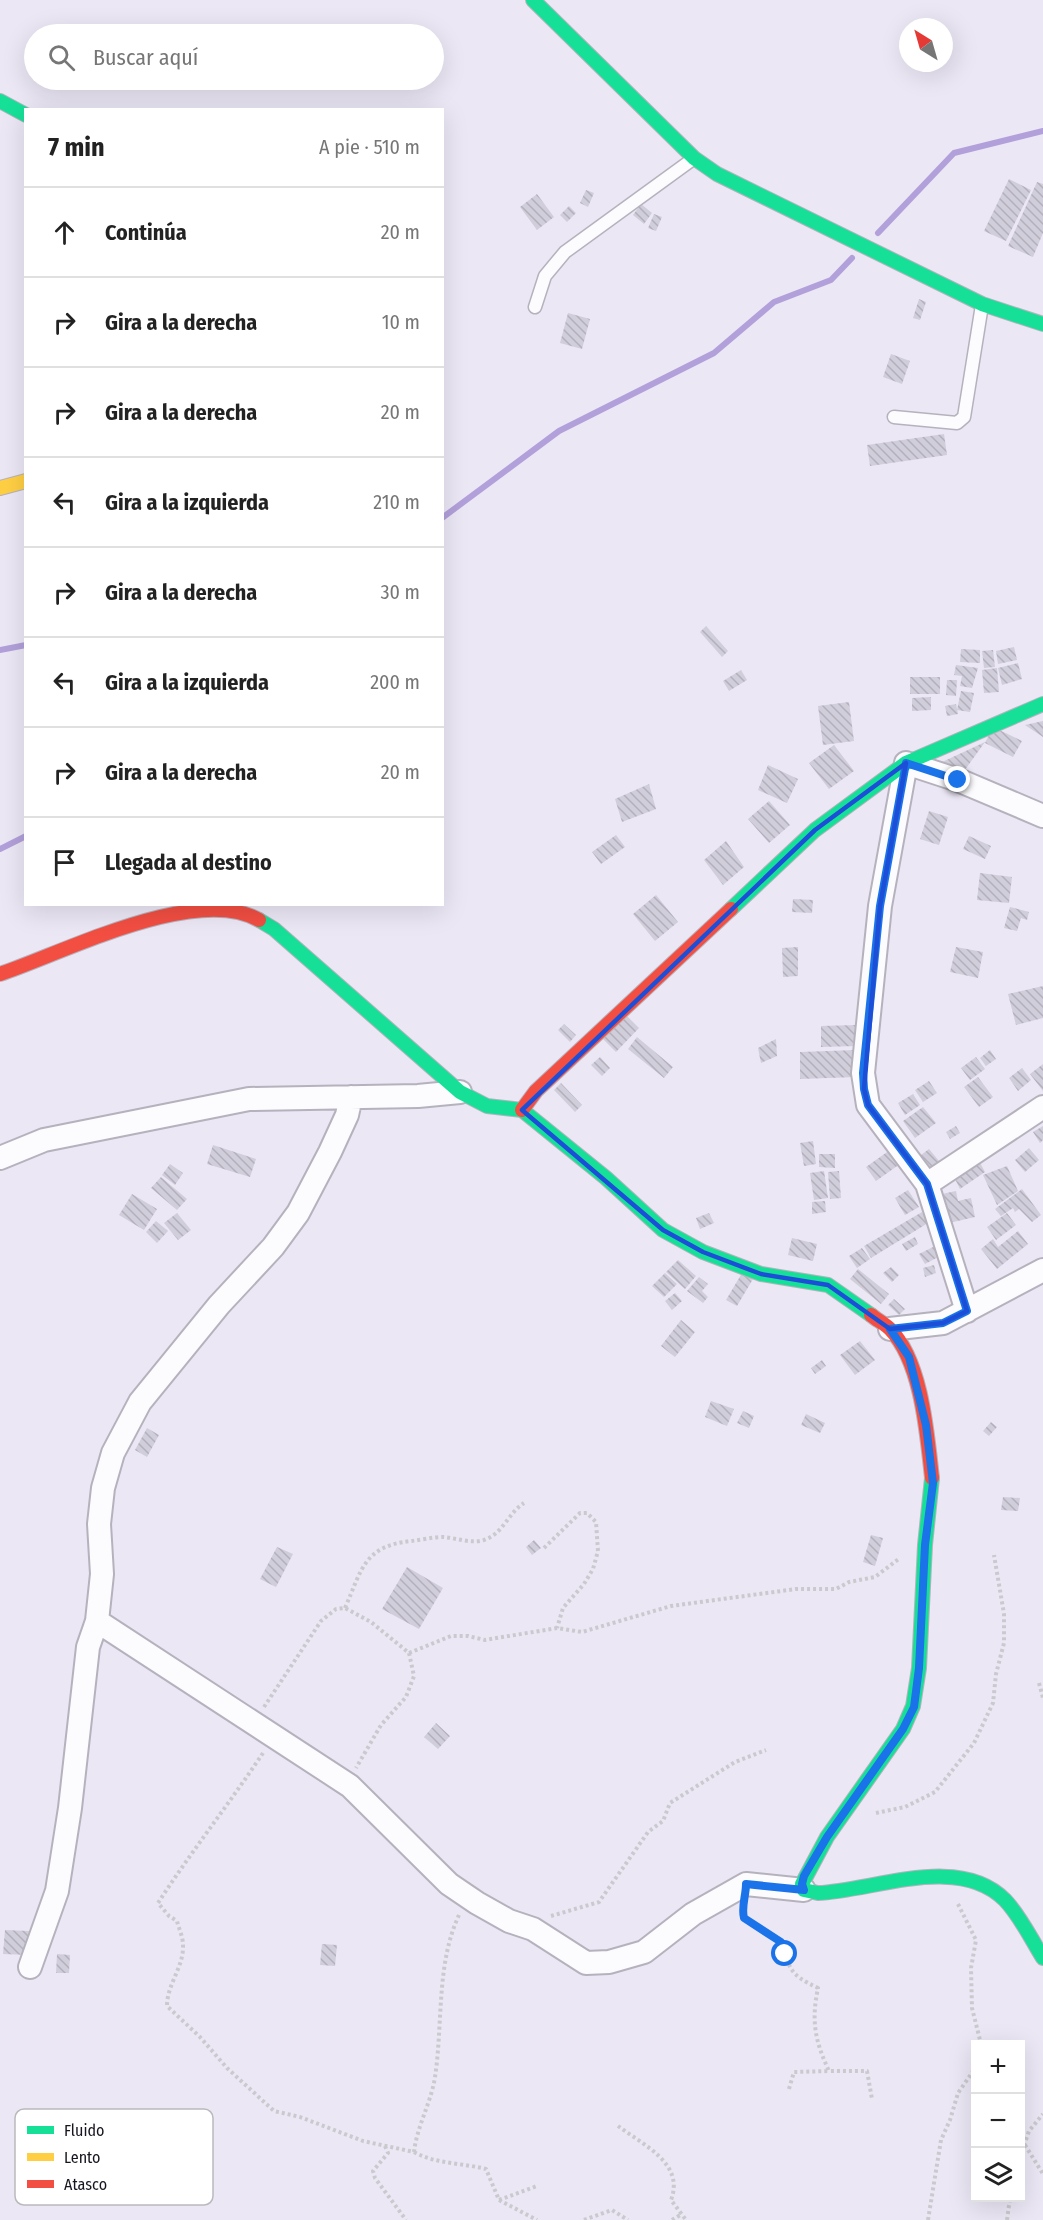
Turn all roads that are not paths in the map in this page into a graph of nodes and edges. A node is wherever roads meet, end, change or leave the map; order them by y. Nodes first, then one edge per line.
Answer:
1 (533, 0) edge
2 (0, 101) edge
3 (24, 114) edge
4 (694, 158) junction
5 (982, 304) junction
6 (535, 307) dead end
7 (1043, 324) edge
8 (894, 417) dead end
9 (24, 482) edge
10 (0, 488) edge
11 (1043, 704) edge
12 (906, 763) junction
13 (1043, 816) edge
14 (0, 974) edge
15 (460, 1092) junction
16 (351, 1097) junction
17 (1043, 1107) edge
18 (522, 1110) junction
19 (0, 1158) edge
20 (927, 1184) junction
21 (1043, 1270) edge
22 (967, 1311) junction
23 (890, 1329) junction
24 (97, 1621) junction
25 (804, 1890) junction
26 (1043, 1959) edge
27 (30, 1967) dead end

1 - 4 street
2 - 3 street
4 - 5 street
4 - 6 lane
5 - 7 street
5 - 8 lane
9 - 10 street
11 - 12 street
12 - 13 street
12 - 18 street
12 - 20 street
14 - 15 street
15 - 16 street
15 - 18 street
16 - 19 street
16 - 24 street
17 - 20 street
18 - 23 street
20 - 22 street
21 - 22 street
22 - 23 street
23 - 25 street
24 - 25 street
24 - 27 street
25 - 26 street

